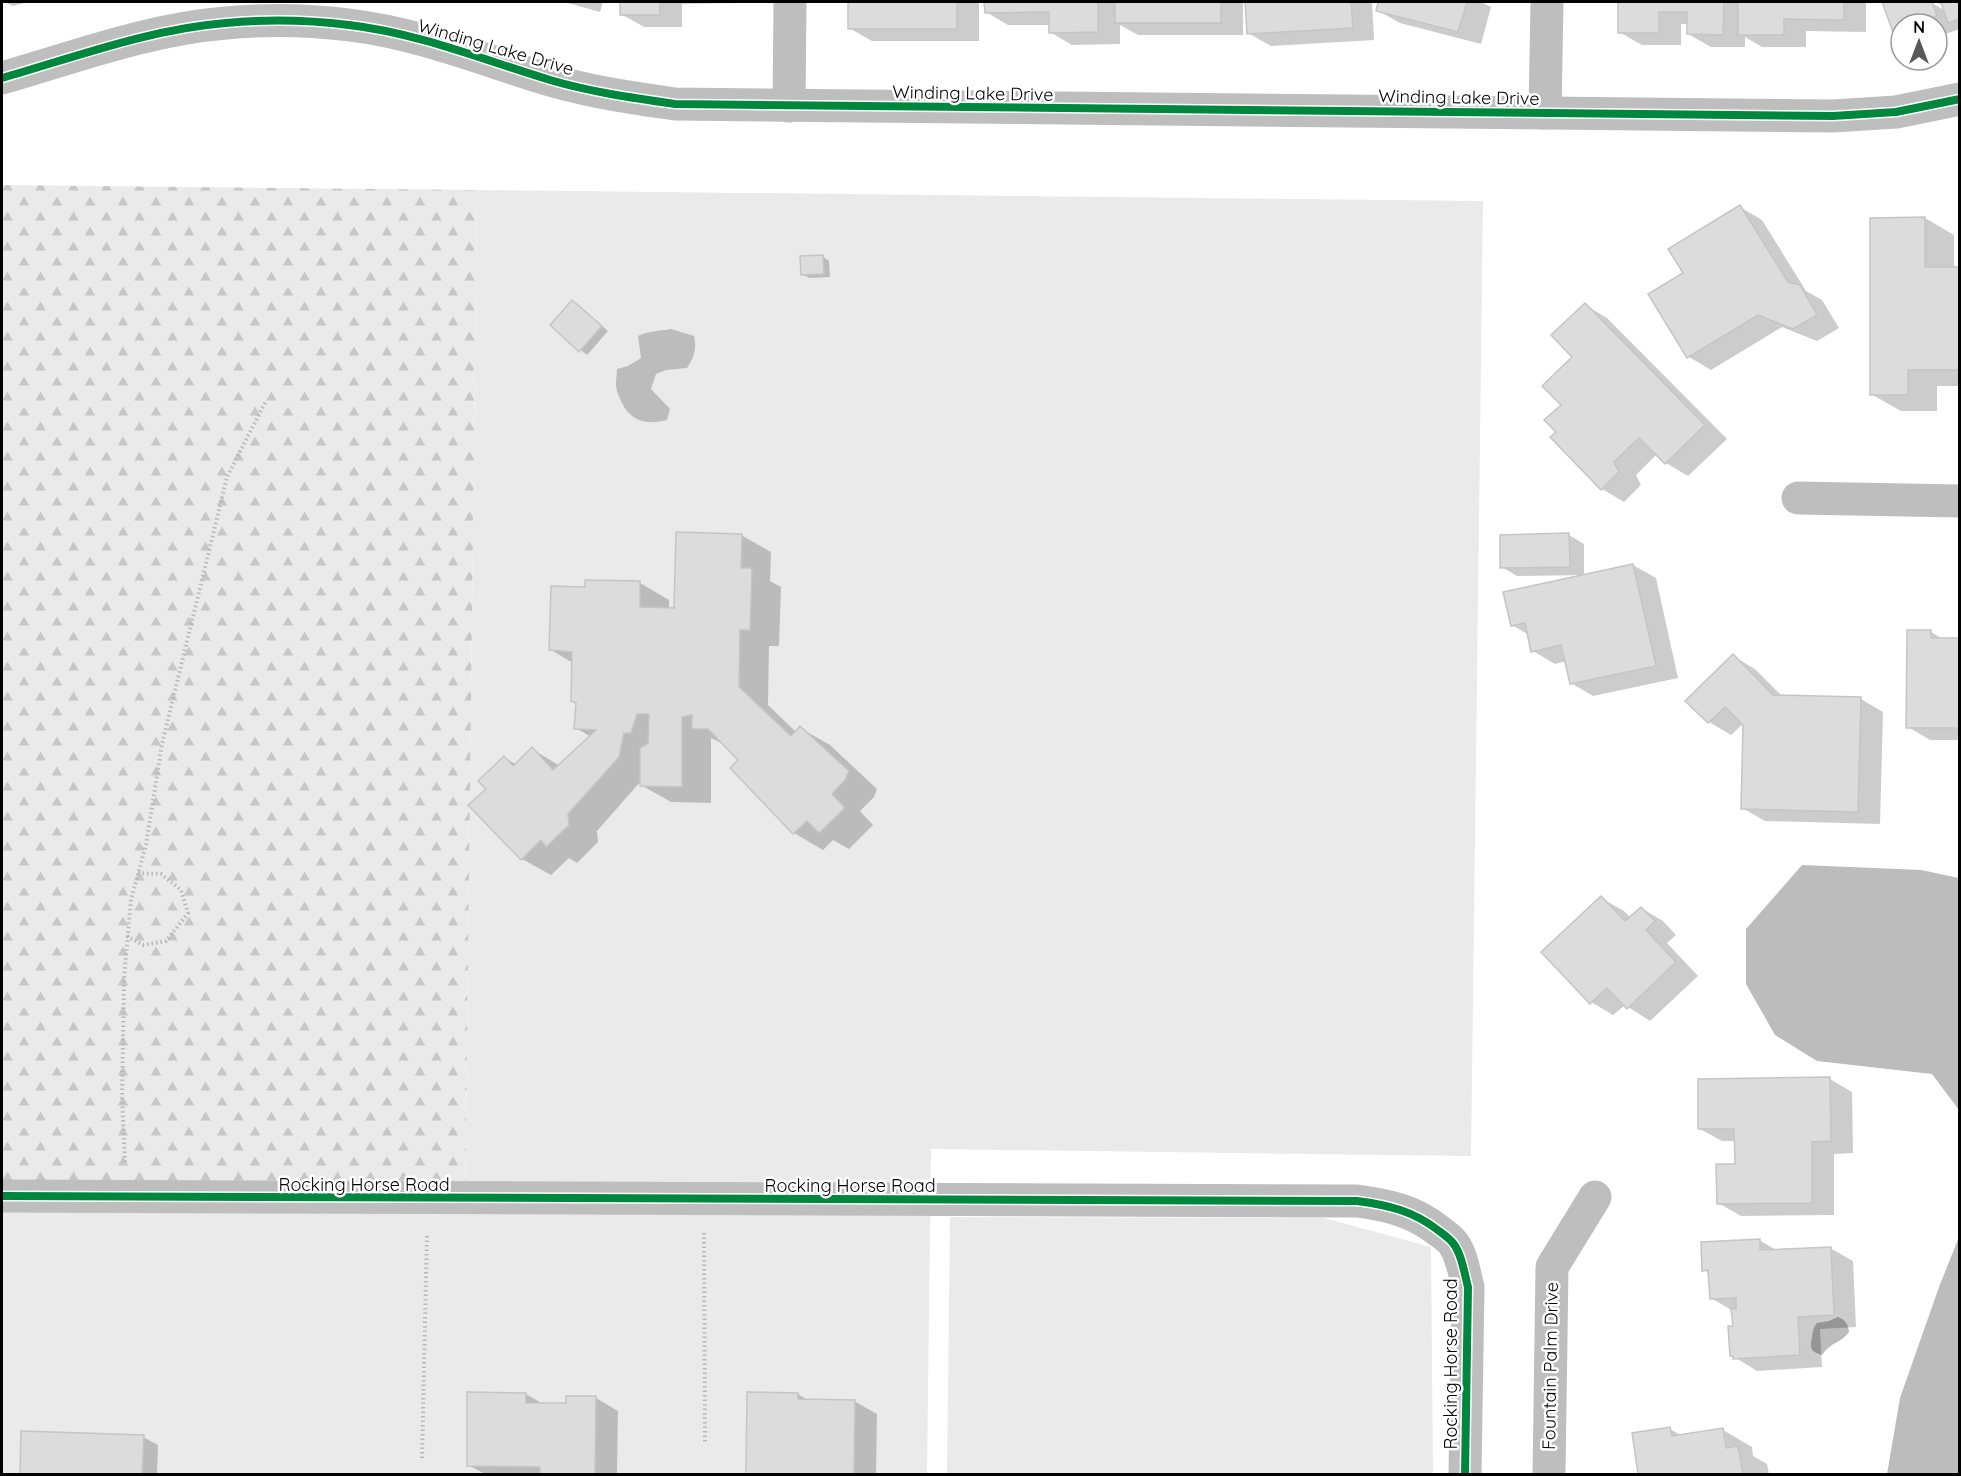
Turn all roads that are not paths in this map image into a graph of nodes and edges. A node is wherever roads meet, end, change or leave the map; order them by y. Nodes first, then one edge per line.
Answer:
1 (790, 2) edge
2 (1547, 2) edge
3 (2, 78) edge
4 (1959, 99) edge
5 (789, 106) junction
6 (1545, 113) junction
7 (1798, 498) dead end
8 (1959, 501) edge
9 (2, 1196) edge
10 (1595, 1197) dead end
11 (1465, 1474) edge
12 (1549, 1474) edge

1 - 5 street
2 - 6 street
3 - 5 street, Winding Lake Drive
4 - 6 street, Winding Lake Drive
5 - 6 street, Winding Lake Drive
7 - 8 street
9 - 11 street, Rocking Horse Road
10 - 12 street, Fountain Palm Drive

